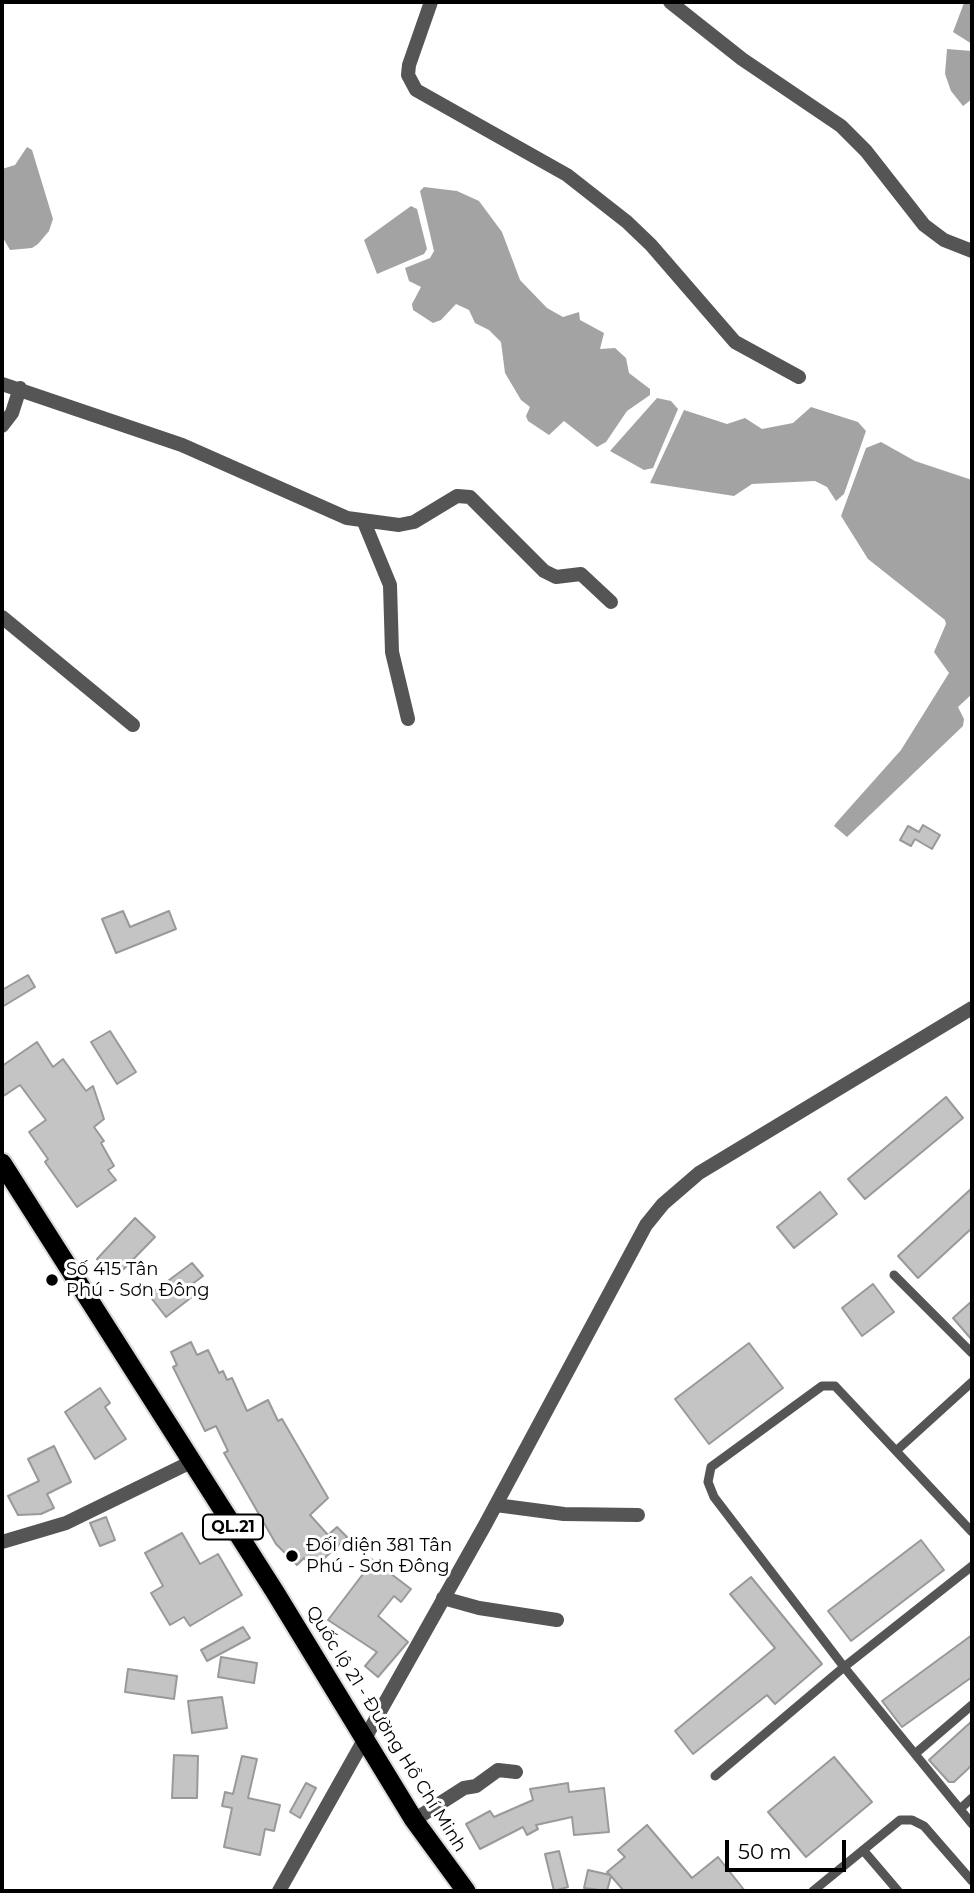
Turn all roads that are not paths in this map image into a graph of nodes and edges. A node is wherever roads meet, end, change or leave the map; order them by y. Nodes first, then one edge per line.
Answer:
1 (431, 2) edge
2 (670, 2) edge
3 (972, 251) edge
4 (799, 377) dead end
5 (2, 384) edge
6 (20, 388) junction
7 (2, 426) edge
8 (364, 522) junction
9 (611, 602) dead end
10 (2, 617) edge
11 (408, 719) dead end
12 (133, 725) dead end
13 (972, 1008) edge
14 (2, 1163) edge
15 (894, 1275) dead end
16 (972, 1353) edge
17 (972, 1382) edge
18 (896, 1451) junction
19 (191, 1462) junction
20 (496, 1504) junction
21 (638, 1515) dead end
22 (972, 1532) edge
23 (2, 1542) edge
24 (972, 1566) edge
25 (443, 1598) junction
26 (556, 1620) dead end
27 (844, 1667) junction
28 (972, 1705) edge
29 (364, 1736) junction
30 (916, 1753) junction
31 (516, 1772) dead end
32 (715, 1776) dead end
33 (972, 1798) edge
34 (960, 1809) junction
35 (414, 1820) junction
36 (972, 1824) edge
37 (863, 1850) junction
38 (972, 1881) edge
39 (279, 1891) edge
40 (466, 1891) edge
41 (813, 1891) edge
42 (898, 1891) edge

1 - 4 street
2 - 3 street
5 - 6 street
6 - 7 street
6 - 8 street
8 - 9 street
8 - 11 street
10 - 12 street
13 - 20 street
14 - 19 highway, Quốc lộ 21 - Đường Hồ Chí Minh / QL.21
15 - 16 lane
17 - 18 lane
18 - 22 lane
18 - 27 lane
19 - 23 street
19 - 29 highway, Quốc lộ 21 - Đường Hồ Chí Minh / QL.21
20 - 21 street
20 - 25 street
24 - 27 lane
25 - 26 street
25 - 29 street
27 - 30 lane
27 - 32 lane
28 - 30 lane
29 - 35 highway, Quốc lộ 21 - Đường Hồ Chí Minh / QL.21
29 - 39 street
30 - 34 lane
31 - 35 street
33 - 34 lane
34 - 36 lane
35 - 40 highway, Quốc lộ 21 - Đường Hồ Chí Minh / QL.21
37 - 38 lane
37 - 41 lane
37 - 42 lane

